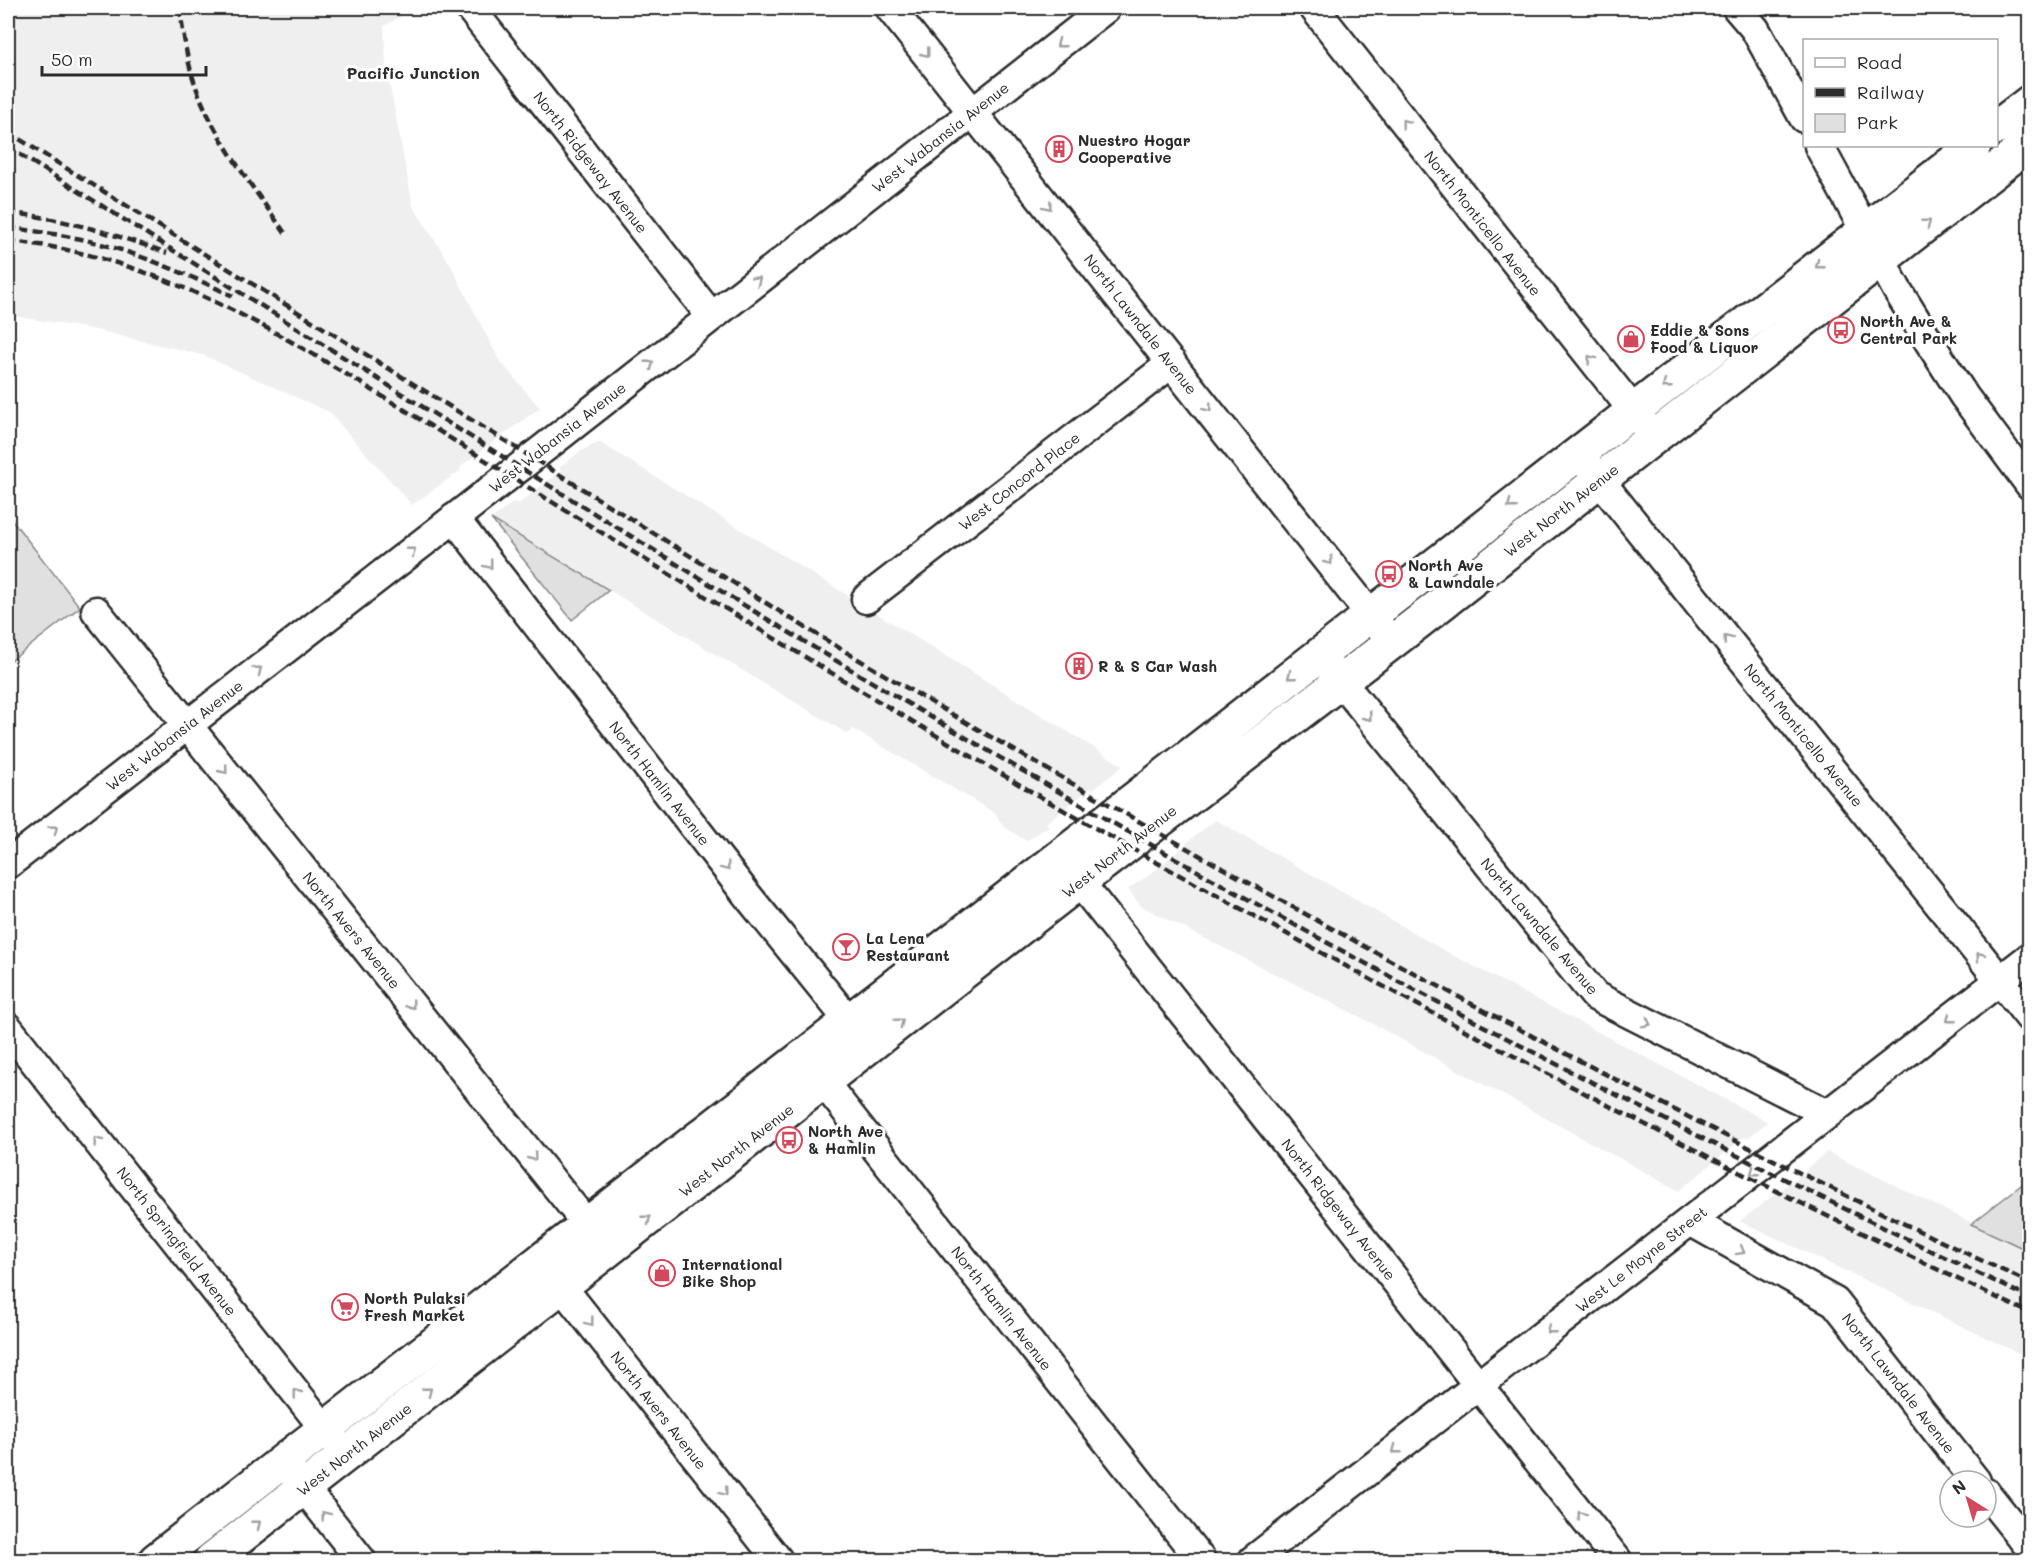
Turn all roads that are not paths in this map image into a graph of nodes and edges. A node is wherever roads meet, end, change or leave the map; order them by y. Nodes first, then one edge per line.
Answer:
1 (470, 8) edge
2 (890, 8) edge
3 (1106, 8) edge
4 (1314, 8) edge
5 (1737, 8) edge
6 (2030, 102) edge
7 (973, 111) junction
8 (1803, 116) edge
9 (1998, 126) edge
10 (2030, 143) edge
11 (1820, 147) edge
12 (1973, 147) edge
13 (1866, 230) junction
14 (1881, 259) junction
15 (711, 316) junction
16 (1172, 363) junction
17 (1633, 411) junction
18 (1654, 437) junction
19 (1578, 453) junction
20 (1599, 480) junction
21 (2030, 485) edge
22 (454, 518) junction
23 (866, 599) dead end
24 (96, 611) dead end
25 (1370, 614) junction
26 (1392, 642) junction
27 (1319, 654) junction
28 (1340, 681) junction
29 (188, 725) junction
30 (8, 864) edge
31 (1069, 870) junction
32 (2030, 957) edge
33 (2000, 981) junction
34 (2030, 1018) edge
35 (848, 1020) junction
36 (8, 1028) edge
37 (869, 1046) junction
38 (803, 1056) junction
39 (823, 1081) junction
40 (1828, 1114) junction
41 (1690, 1221) junction
42 (587, 1224) junction
43 (608, 1250) junction
44 (541, 1260) junction
45 (561, 1287) junction
46 (1479, 1386) junction
47 (324, 1428) junction
48 (346, 1455) junction
49 (283, 1461) junction
50 (1967, 1469) edge
51 (304, 1488) junction
52 (1998, 1508) edge
53 (2030, 1548) edge
54 (156, 1560) edge
55 (211, 1560) edge
56 (361, 1560) edge
57 (778, 1560) edge
58 (1201, 1560) edge
59 (1253, 1560) edge
60 (1617, 1560) edge

1 - 15 street, North Ridgeway Avenue
2 -> 7 street, North Lawndale Avenue
3 -> 7 street, West Wabansia Avenue
17 -> 4 street, North Monticello Avenue
5 - 8 street
6 - 9 main road
15 -> 7 street, West Wabansia Avenue
7 -> 16 street, North Lawndale Avenue
14 -> 10 main road, West North Avenue
11 - 13 street
12 - 13 main road, West North Avenue
13 - 14 street
13 -> 17 main road, West North Avenue
14 - 18 main road, West North Avenue
14 - 21 street
22 -> 15 street, West Wabansia Avenue
16 - 23 street, West Concord Place
16 -> 25 street, North Lawndale Avenue
17 - 18 street, North Monticello Avenue
17 - 19 main road, West North Avenue
18 - 20 main road, West North Avenue
19 - 20 street, North Monticello Avenue
19 -> 25 main road, West North Avenue
20 - 26 main road, West North Avenue
33 -> 20 street, North Monticello Avenue
29 -> 22 street, West Wabansia Avenue
22 -> 35 street, North Hamlin Avenue
24 - 29 street, North Avers Avenue
25 - 26 street, North Lawndale Avenue
25 - 27 main road, West North Avenue
26 - 28 main road, West North Avenue
27 - 28 street, North Lawndale Avenue
27 -> 31 main road, West North Avenue
28 - 31 main road, West North Avenue
28 -> 40 street, North Lawndale Avenue
30 -> 29 street, West Wabansia Avenue
29 -> 42 street, North Avers Avenue
31 - 35 main road, West North Avenue
37 -> 31 main road, West North Avenue
31 - 46 street, North Ridgeway Avenue
32 - 33 street, West Le Moyne Street
33 - 34 street, North Monticello Avenue
33 -> 40 street, West Le Moyne Street
35 - 37 street, North Hamlin Avenue
35 - 38 main road, West North Avenue
47 -> 36 street, North Springfield Avenue
37 - 39 main road, West North Avenue
38 - 39 street, North Hamlin Avenue
38 - 42 main road, West North Avenue
43 -> 39 main road, West North Avenue
39 - 58 street, North Hamlin Avenue
40 -> 41 street, West Le Moyne Street
41 -> 46 street, West Le Moyne Street
41 -> 50 street, North Lawndale Avenue
42 - 43 street, North Avers Avenue
42 - 44 main road, West North Avenue
43 - 45 main road, West North Avenue
44 - 45 street, North Avers Avenue
44 - 47 main road, West North Avenue
48 -> 45 main road, West North Avenue
45 -> 57 street, North Avers Avenue
46 -> 59 street, West Le Moyne Street
60 -> 46 street, North Ridgeway Avenue
47 - 48 street, North Springfield Avenue
47 - 49 main road, West North Avenue
48 - 51 main road, West North Avenue
49 - 51 street
49 - 54 main road, West North Avenue
55 -> 51 main road, West North Avenue
56 -> 51 street
52 - 53 street

